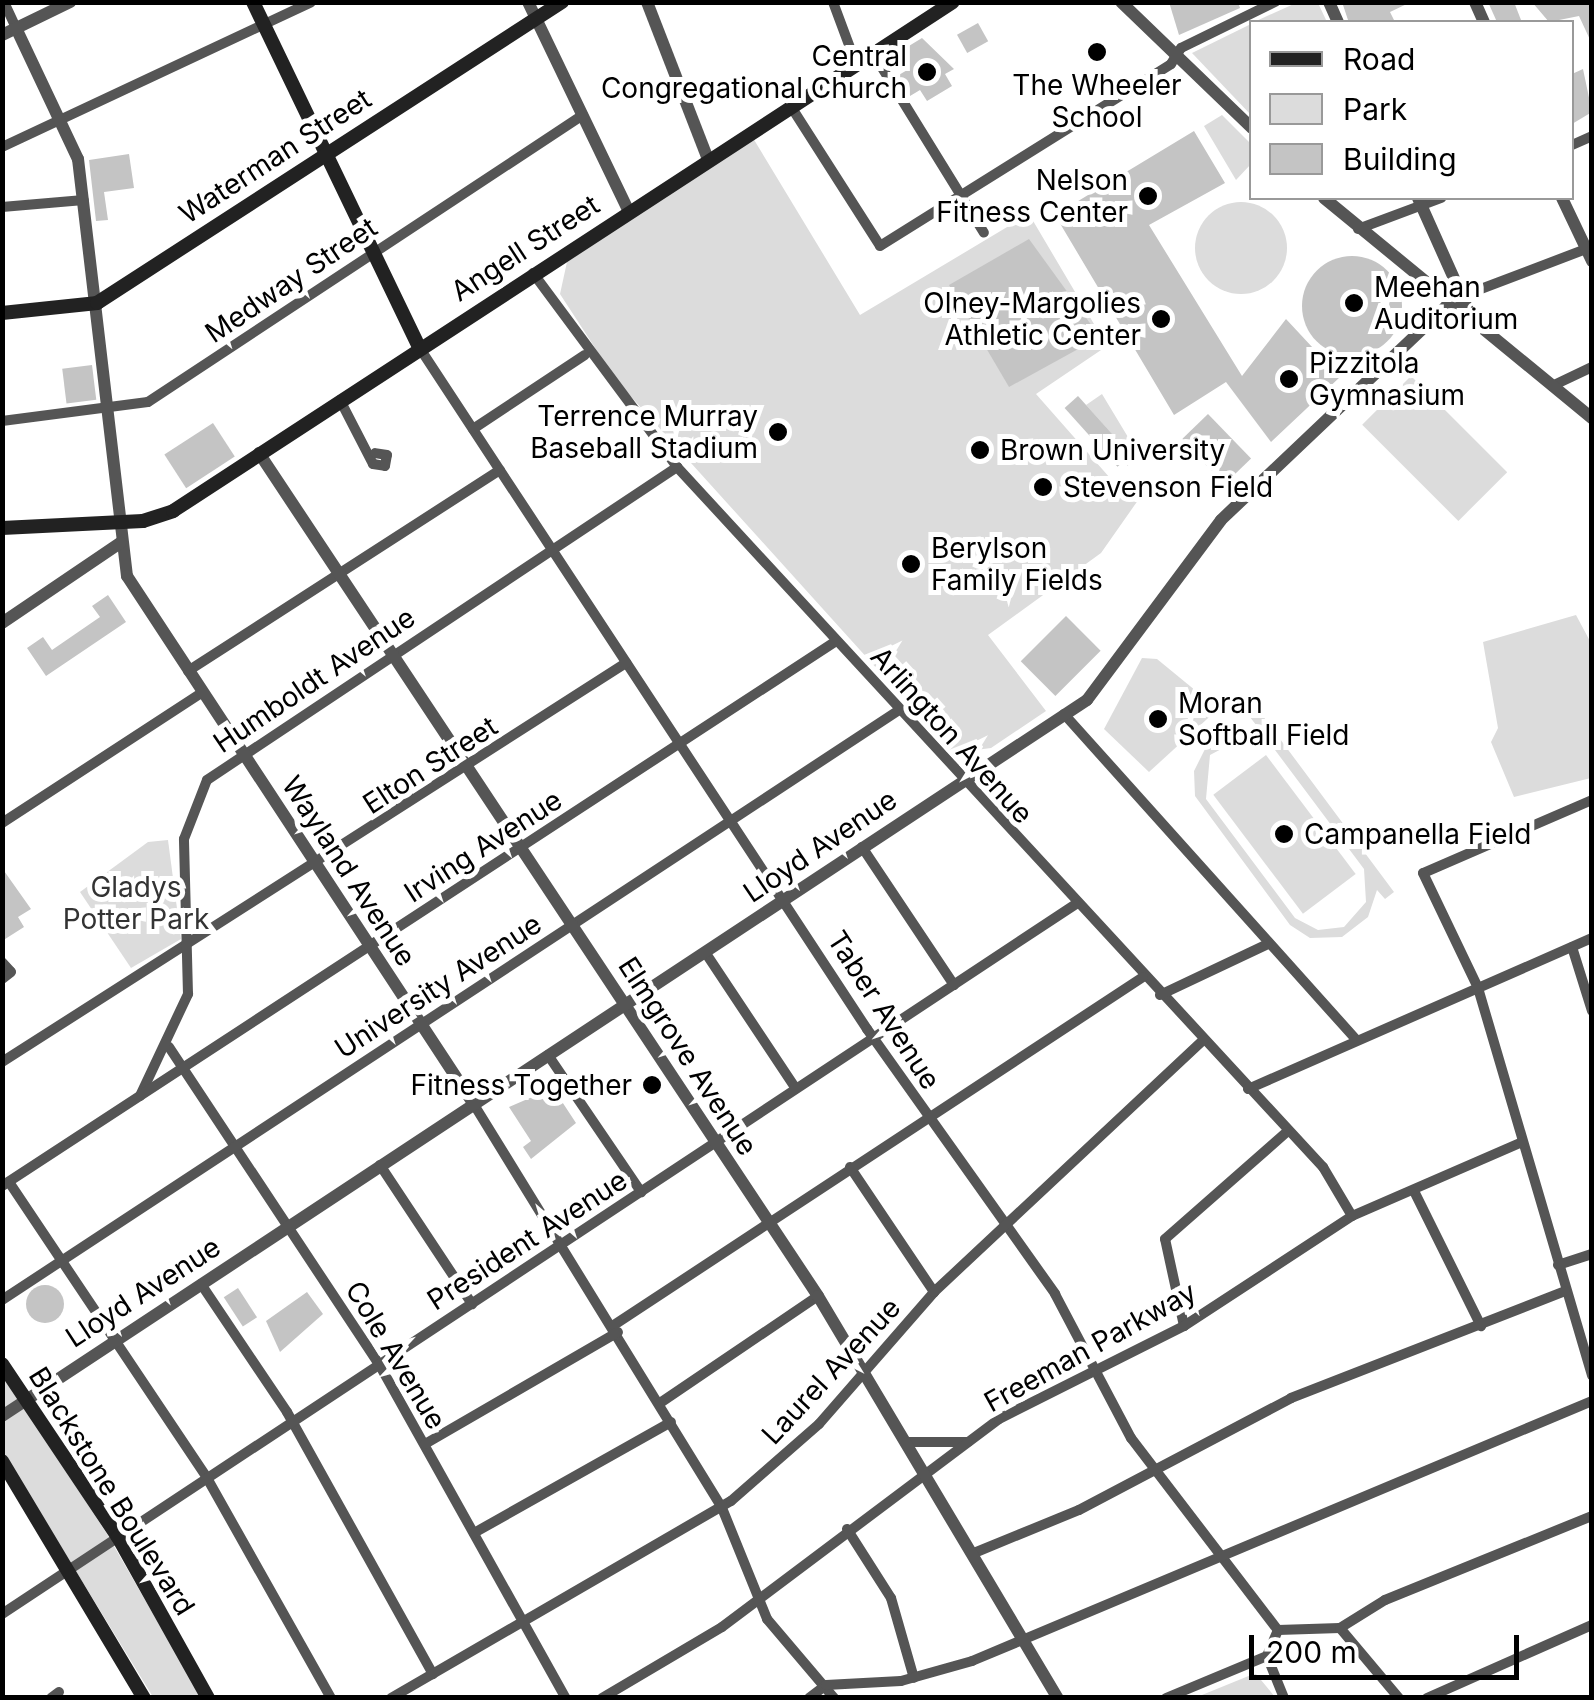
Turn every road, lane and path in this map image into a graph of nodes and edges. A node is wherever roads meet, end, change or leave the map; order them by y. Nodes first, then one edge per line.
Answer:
1 (4, 2) edge
2 (70, 2) edge
3 (254, 2) edge
4 (311, 2) edge
5 (528, 2) edge
6 (562, 2) edge
7 (647, 2) edge
8 (833, 2) edge
9 (953, 2) edge
10 (1121, 2) edge
11 (1275, 2) edge
12 (536, 18) junction
13 (264, 26) junction
14 (9, 31) edge
15 (872, 53) junction
16 (1177, 56) junction
17 (856, 64) junction
18 (790, 105) junction
19 (583, 115) junction
20 (60, 121) junction
21 (1249, 125) edge
22 (2, 147) edge
23 (324, 152) junction
24 (707, 158) junction
25 (960, 196) junction
26 (84, 200) junction
27 (1326, 200) edge
28 (1563, 200) edge
29 (1420, 201) edge
30 (2, 208) edge
31 (628, 210) junction
32 (1358, 230) junction
33 (984, 233) dead end
34 (1590, 252) edge
35 (372, 253) junction
36 (533, 272) junction
37 (1463, 295) junction
38 (97, 303) junction
39 (1449, 304) junction
40 (2, 312) edge
41 (1474, 324) junction
42 (420, 347) junction
43 (585, 354) junction
44 (1592, 367) edge
45 (1552, 386) junction
46 (340, 400) junction
47 (109, 412) junction
48 (1592, 418) edge
49 (2, 421) edge
50 (473, 429) junction
51 (260, 452) junction
52 (376, 453) dead end
53 (677, 467) junction
54 (500, 470) junction
55 (121, 521) junction
56 (2, 528) edge
57 (120, 543) junction
58 (554, 549) junction
59 (340, 572) junction
60 (2, 623) edge
61 (836, 640) junction
62 (394, 654) junction
63 (626, 663) junction
64 (188, 671) junction
65 (202, 692) junction
66 (899, 710) junction
67 (1064, 714) junction
68 (680, 742) junction
69 (242, 753) junction
70 (468, 768) junction
71 (964, 781) junction
72 (1592, 800) edge
73 (732, 820) junction
74 (2, 823) edge
75 (522, 847) junction
76 (862, 847) junction
77 (316, 867) junction
78 (785, 900) junction
79 (1076, 904) junction
80 (572, 924) junction
81 (1592, 938) edge
82 (1268, 944) junction
83 (193, 946) junction
84 (1572, 946) junction
85 (369, 947) junction
86 (705, 952) junction
87 (2, 962) edge
88 (1143, 977) junction
89 (2, 980) edge
90 (954, 985) junction
91 (1478, 988) junction
92 (1160, 994) junction
93 (624, 1004) junction
94 (1592, 1011) edge
95 (421, 1024) junction
96 (874, 1038) junction
97 (1203, 1040) junction
98 (1356, 1040) junction
99 (169, 1047) junction
100 (548, 1054) junction
101 (2, 1062) edge
102 (183, 1069) junction
103 (796, 1089) junction
104 (1248, 1090) junction
105 (139, 1098) junction
106 (473, 1103) junction
107 (927, 1117) junction
108 (1287, 1132) junction
109 (716, 1142) junction
110 (1522, 1142) junction
111 (234, 1148) junction
112 (380, 1166) junction
113 (850, 1167) junction
114 (6, 1184) edge
115 (1414, 1191) junction
116 (641, 1192) junction
117 (1352, 1216) junction
118 (769, 1222) junction
119 (288, 1226) junction
120 (1007, 1229) junction
121 (564, 1242) junction
122 (1592, 1254) edge
123 (63, 1261) junction
124 (1558, 1265) junction
125 (201, 1284) junction
126 (1566, 1291) junction
127 (934, 1292) junction
128 (818, 1296) junction
129 (2, 1300) edge
130 (472, 1304) junction
131 (1184, 1326) junction
132 (1481, 1326) junction
133 (616, 1328) junction
134 (1586, 1337) edge
135 (116, 1340) junction
136 (2, 1364) edge
137 (379, 1364) junction
138 (1095, 1367) junction
139 (866, 1372) junction
140 (1592, 1376) edge
141 (26, 1400) junction
142 (1592, 1401) edge
143 (660, 1403) junction
144 (2, 1416) edge
145 (292, 1422) junction
146 (671, 1422) junction
147 (908, 1442) junction
148 (969, 1442) junction
149 (425, 1444) junction
150 (2, 1461) edge
151 (1156, 1471) junction
152 (926, 1474) junction
153 (207, 1478) junction
154 (722, 1508) junction
155 (1592, 1516) edge
156 (847, 1528) junction
157 (474, 1534) junction
158 (118, 1537) junction
159 (974, 1553) junction
160 (1222, 1562) junction
161 (72, 1568) junction
162 (757, 1600) junction
163 (2, 1614) edge
164 (524, 1622) junction
165 (1592, 1624) edge
166 (1340, 1628) junction
167 (1278, 1630) junction
168 (1024, 1638) junction
169 (1267, 1656) junction
170 (433, 1674) junction
171 (914, 1678) junction
172 (826, 1685) junction
173 (144, 1698) edge
174 (208, 1698) edge
175 (331, 1698) edge
176 (391, 1698) edge
177 (566, 1698) edge
178 (602, 1698) edge
179 (809, 1698) edge
180 (834, 1698) edge
181 (1058, 1698) edge
182 (1166, 1698) edge
183 (1284, 1698) edge
184 (1398, 1698) edge
185 (1427, 1698) edge

1 - 14 street, Wayland Avenue
2 - 14 street
3 - 13 main road
4 - 13 street
5 - 12 street
6 - 12 main road, Waterman Street
7 - 24 street
8 - 17 street
9 - 15 main road, Angell Street
10 - 16 street
11 - 16 street
12 - 19 street
12 - 23 main road, Waterman Street
13 - 20 street
13 - 23 main road
14 - 20 street, Wayland Avenue
15 - 17 main road, Angell Street
15 - 25 street
16 - 21 street
16 - 25 street
17 - 18 main road, Angell Street
18 - 24 main road, Angell Street
18 - 25 street
19 - 31 street
19 - 35 street, Medway Street
20 - 22 street
20 - 26 street, Wayland Avenue
23 - 35 main road
23 - 38 main road, Waterman Street
24 - 31 main road, Angell Street
25 - 33 street
26 - 30 street
26 - 38 street, Wayland Avenue
27 - 32 street
28 - 34 street
29 - 32 street
29 - 37 street
31 - 36 main road, Angell Street
32 - 39 street
34 - 37 street, Lloyd Avenue
35 - 42 main road
35 - 47 street, Medway Street
36 - 42 main road, Angell Street
36 - 43 street, Arlington Avenue
37 - 39 street, Lloyd Avenue
37 - 41 street
38 - 40 main road, Waterman Street
38 - 47 street, Wayland Avenue
39 - 41 street
39 - 67 street, Lloyd Avenue
41 - 45 street
42 - 46 main road, Angell Street
42 - 50 street, Taber Avenue
43 - 50 street
43 - 53 street, Arlington Avenue
44 - 45 street
45 - 48 street
46 - 51 main road, Angell Street
46 - 52 street
47 - 49 street, Medway Street
47 - 55 street, Wayland Avenue
50 - 54 street, Taber Avenue
51 - 55 main road, Angell Street
51 - 59 street, Elmgrove Avenue
53 - 58 street, Humboldt Avenue
53 - 61 street, Arlington Avenue
54 - 58 street, Taber Avenue
54 - 59 street
55 - 56 main road, Angell Street
55 - 57 street, Wayland Avenue
57 - 60 street
57 - 64 street, Wayland Avenue
58 - 62 street, Humboldt Avenue
58 - 63 street, Taber Avenue
59 - 62 street, Elmgrove Avenue
59 - 64 street
61 - 66 street, Arlington Avenue
61 - 68 street, Irving Avenue
62 - 69 street, Humboldt Avenue
62 - 70 street, Elmgrove Avenue
63 - 68 street, Taber Avenue
63 - 70 street, Elton Street
64 - 65 street, Wayland Avenue
65 - 69 street, Wayland Avenue
65 - 74 street
66 - 71 street, Arlington Avenue
66 - 73 street, University Avenue
67 - 71 street, Lloyd Avenue
67 - 82 street
68 - 73 street, Taber Avenue
68 - 75 street, Irving Avenue
69 - 77 street, Wayland Avenue
69 - 83 street, Humboldt Avenue
70 - 75 street, Elmgrove Avenue
70 - 77 street, Elton Street
71 - 76 street, Lloyd Avenue
71 - 79 street, Arlington Avenue
72 - 91 street
73 - 78 street, Taber Avenue
73 - 80 street, University Avenue
75 - 80 street, Elmgrove Avenue
75 - 85 street, Irving Avenue
76 - 78 street, Lloyd Avenue
76 - 90 street
77 - 83 street, Elton Street
77 - 85 street, Wayland Avenue
78 - 86 street, Lloyd Avenue
78 - 96 street, Taber Avenue
79 - 88 street, Arlington Avenue
79 - 90 street, President Avenue
80 - 93 street, Elmgrove Avenue
80 - 95 street, University Avenue
81 - 84 street
82 - 92 street
82 - 98 street
83 - 99 street, Humboldt Avenue
83 - 101 street, Elton Street
84 - 91 street
84 - 94 street
85 - 95 street, Wayland Avenue
85 - 102 street, Irving Avenue
86 - 93 street, Lloyd Avenue
86 - 103 street
87 - 89 street
88 - 92 street, Arlington Avenue
88 - 107 street
90 - 96 street, President Avenue
91 - 98 street
91 - 110 street
92 - 97 street, Arlington Avenue
93 - 100 street, Lloyd Avenue
93 - 109 street, Elmgrove Avenue
95 - 106 street, Wayland Avenue
95 - 111 street, University Avenue
96 - 103 street, President Avenue
96 - 107 street, Taber Avenue
97 - 104 street, Arlington Avenue
97 - 120 street, Laurel Avenue
98 - 104 street
99 - 102 street, Cole Avenue
99 - 105 street, Humboldt Avenue
100 - 106 street, Lloyd Avenue
100 - 116 street
102 - 105 street, Irving Avenue
102 - 111 street, Cole Avenue
103 - 109 street, President Avenue
104 - 108 street, Arlington Avenue
105 - 114 street, Irving Avenue
106 - 112 street, Lloyd Avenue
106 - 121 street, Wayland Avenue
107 - 113 street
107 - 120 street, Taber Avenue
108 - 117 street, Arlington Avenue
108 - 131 street
109 - 116 street, President Avenue
109 - 118 street, Elmgrove Avenue
110 - 115 street, Freeman Parkway
110 - 124 street
111 - 119 street, Cole Avenue
111 - 123 street, University Avenue
112 - 119 street, Lloyd Avenue
112 - 130 street
113 - 118 street
113 - 127 street
114 - 123 street
115 - 117 street, Freeman Parkway
115 - 132 street
116 - 121 street, President Avenue
117 - 131 street, Freeman Parkway
118 - 128 street, Elmgrove Avenue
118 - 133 street
119 - 125 street, Lloyd Avenue
119 - 137 street, Cole Avenue
120 - 127 street, Laurel Avenue
120 - 138 street, Taber Avenue
121 - 130 street, President Avenue
121 - 133 street, Wayland Avenue
122 - 124 street
123 - 129 street, University Avenue
123 - 135 street
124 - 126 street
125 - 135 street, Lloyd Avenue
125 - 145 street
126 - 132 street
126 - 134 street
127 - 139 street, Laurel Avenue
128 - 139 street, Elmgrove Avenue
128 - 143 street
130 - 137 street, President Avenue
131 - 138 street, Freeman Parkway
132 - 151 street
133 - 143 street, Wayland Avenue
133 - 149 street
134 - 140 street
135 - 141 street, Lloyd Avenue
135 - 153 street
136 - 141 main road, Blackstone Boulevard
137 - 145 street, President Avenue
137 - 149 street, Cole Avenue
138 - 148 street, Freeman Parkway
138 - 151 street, Taber Avenue
139 - 147 street, Elmgrove Avenue
139 - 154 street, Laurel Avenue
141 - 144 street, Lloyd Avenue
141 - 158 main road, Blackstone Boulevard
142 - 160 street
143 - 146 street, Wayland Avenue
145 - 153 street, President Avenue
145 - 170 street
146 - 154 street, Wayland Avenue
146 - 157 street
147 - 148 street
147 - 152 street, Elmgrove Avenue
148 - 152 street, Freeman Parkway
149 - 157 street, Cole Avenue
150 - 161 main road
151 - 159 street
151 - 160 street, Taber Avenue
152 - 156 street, Freeman Parkway
152 - 159 street, Elmgrove Avenue
153 - 158 street, President Avenue
153 - 175 street
154 - 162 street, Wayland Avenue
154 - 164 street, Laurel Avenue
155 - 166 street
156 - 162 street, Freeman Parkway
156 - 171 street
157 - 164 street, Cole Avenue
158 - 161 street, President Avenue
158 - 174 main road, Blackstone Boulevard
159 - 168 street, Elmgrove Avenue
160 - 167 street, Taber Avenue
160 - 168 street
161 - 163 street, President Avenue
161 - 173 main road
162 - 172 street, Wayland Avenue
162 - 178 street, Freeman Parkway
164 - 170 street, Laurel Avenue
164 - 177 street, Cole Avenue
165 - 185 street
166 - 167 street
166 - 184 street
167 - 169 street
168 - 171 street
168 - 181 street, Elmgrove Avenue
169 - 182 street
169 - 183 street
170 - 176 street, Laurel Avenue
171 - 172 street
172 - 179 street
172 - 180 street, Wayland Avenue

